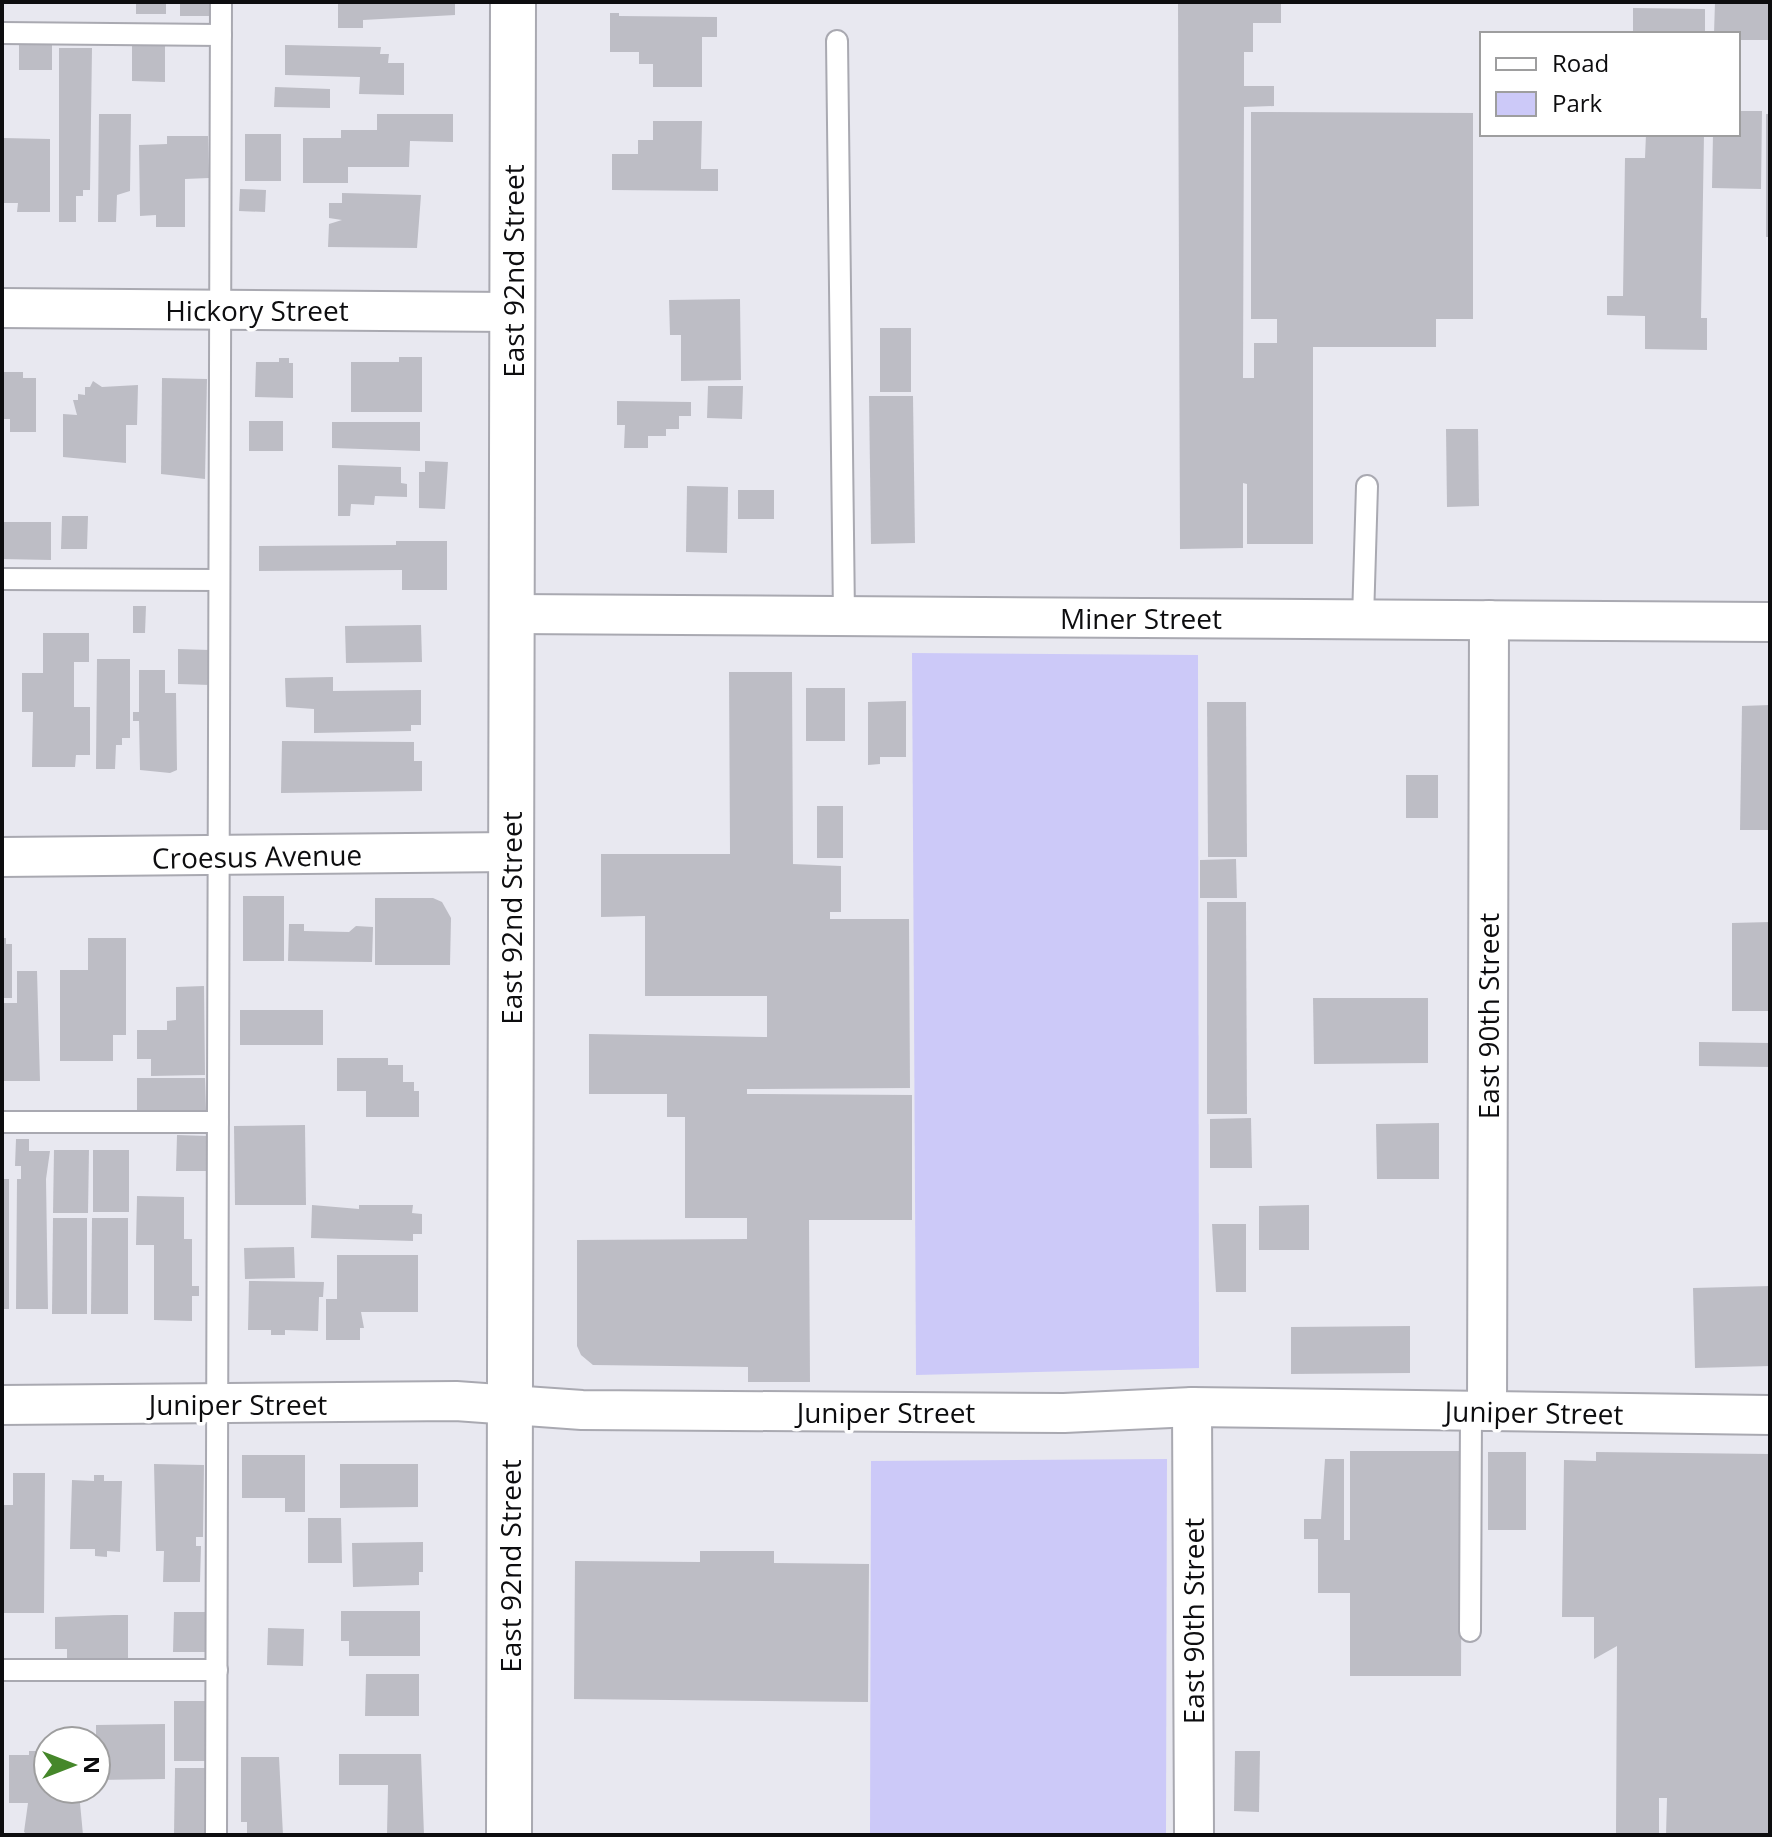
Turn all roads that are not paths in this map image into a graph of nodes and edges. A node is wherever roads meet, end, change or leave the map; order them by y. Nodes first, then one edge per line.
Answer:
1 (221, 2) edge
2 (513, 2) edge
3 (2, 33) edge
4 (221, 35) junction
5 (837, 41) dead end
6 (2, 308) edge
7 (221, 309) junction
8 (512, 312) junction
9 (1367, 486) dead end
10 (2, 579) edge
11 (219, 580) junction
12 (512, 614) junction
13 (844, 616) junction
14 (1363, 619) junction
15 (1489, 620) junction
16 (1770, 622) edge
17 (511, 852) junction
18 (2, 857) edge
19 (217, 857) junction
20 (2, 1122) edge
21 (218, 1122) junction
22 (510, 1404) junction
23 (2, 1405) edge
24 (218, 1405) junction
25 (1192, 1407) junction
26 (1479, 1411) junction
27 (1770, 1415) edge
28 (1470, 1631) dead end
29 (2, 1670) edge
30 (217, 1670) junction
31 (216, 1835) edge
32 (509, 1835) edge
33 (1194, 1835) edge

1 - 4 lane
2 - 8 street, East 92nd Street
3 - 4 lane
4 - 7 lane
5 - 13 lane
6 - 7 street, Hickory Street
7 - 8 street, Hickory Street
7 - 11 lane
8 - 12 street, East 92nd Street
9 - 14 lane
10 - 11 lane
11 - 19 lane
12 - 13 street, Miner Street
12 - 17 street, East 92nd Street
13 - 14 street, Miner Street
14 - 15 street, Miner Street
15 - 16 street, Miner Street
15 - 26 street, East 90th Street
17 - 19 street, Croesus Avenue
17 - 22 street, East 92nd Street
18 - 19 street, Croesus Avenue
19 - 21 lane
20 - 21 lane
21 - 24 lane
22 - 24 street, Juniper Street
22 - 25 street, Juniper Street
22 - 32 street, East 92nd Street
23 - 24 street, Juniper Street
24 - 30 lane
25 - 26 street, Juniper Street
25 - 33 street, East 90th Street
26 - 27 street, Juniper Street
26 - 28 lane
29 - 30 lane
30 - 31 lane

